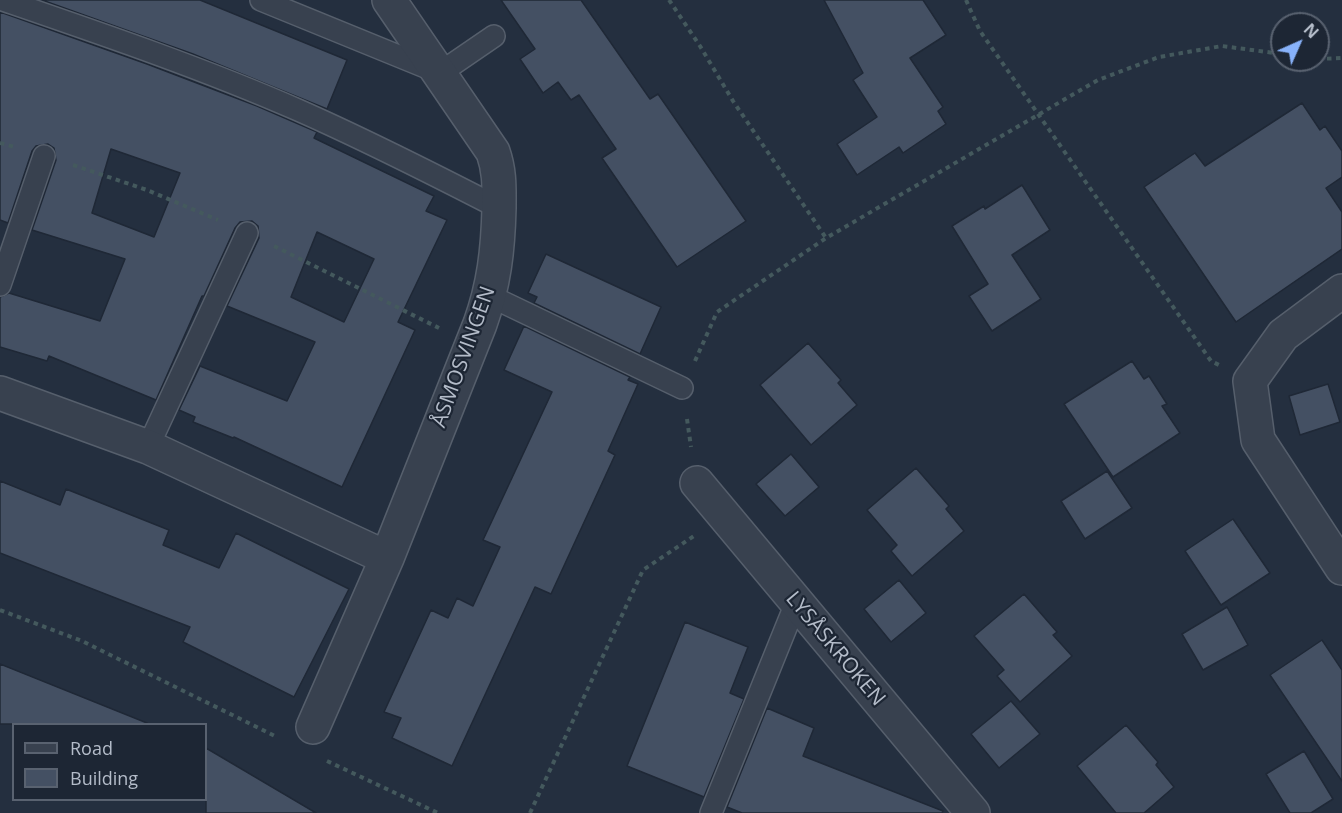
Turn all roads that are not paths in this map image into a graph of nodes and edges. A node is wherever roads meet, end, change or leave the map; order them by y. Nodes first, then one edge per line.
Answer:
1 (3, 0) edge
2 (261, 0) edge
3 (389, 0) edge
4 (494, 36) dead end
5 (440, 73) junction
6 (44, 156) dead end
7 (499, 208) junction
8 (247, 232) dead end
9 (0, 285) edge
10 (1342, 291) edge
11 (490, 296) junction
12 (682, 388) road end
13 (0, 393) edge
14 (148, 447) junction
15 (697, 483) road end
16 (387, 558) junction
17 (1342, 568) edge
18 (796, 603) junction
19 (313, 727) dead end
20 (711, 813) edge
21 (974, 813) edge

1 - 7 lane
2 - 5 lane
3 - 5 street, ÅSMOSVINGEN
4 - 5 lane
5 - 7 street, ÅSMOSVINGEN
6 - 9 lane
7 - 11 street, ÅSMOSVINGEN
8 - 14 lane
10 - 17 street
11 - 12 lane
11 - 16 street, ÅSMOSVINGEN
13 - 14 street
14 - 16 street
15 - 18 street, LYSÅSKROKEN
16 - 19 street, ÅSMOSVINGEN
18 - 20 lane
18 - 21 street, LYSÅSKROKEN

